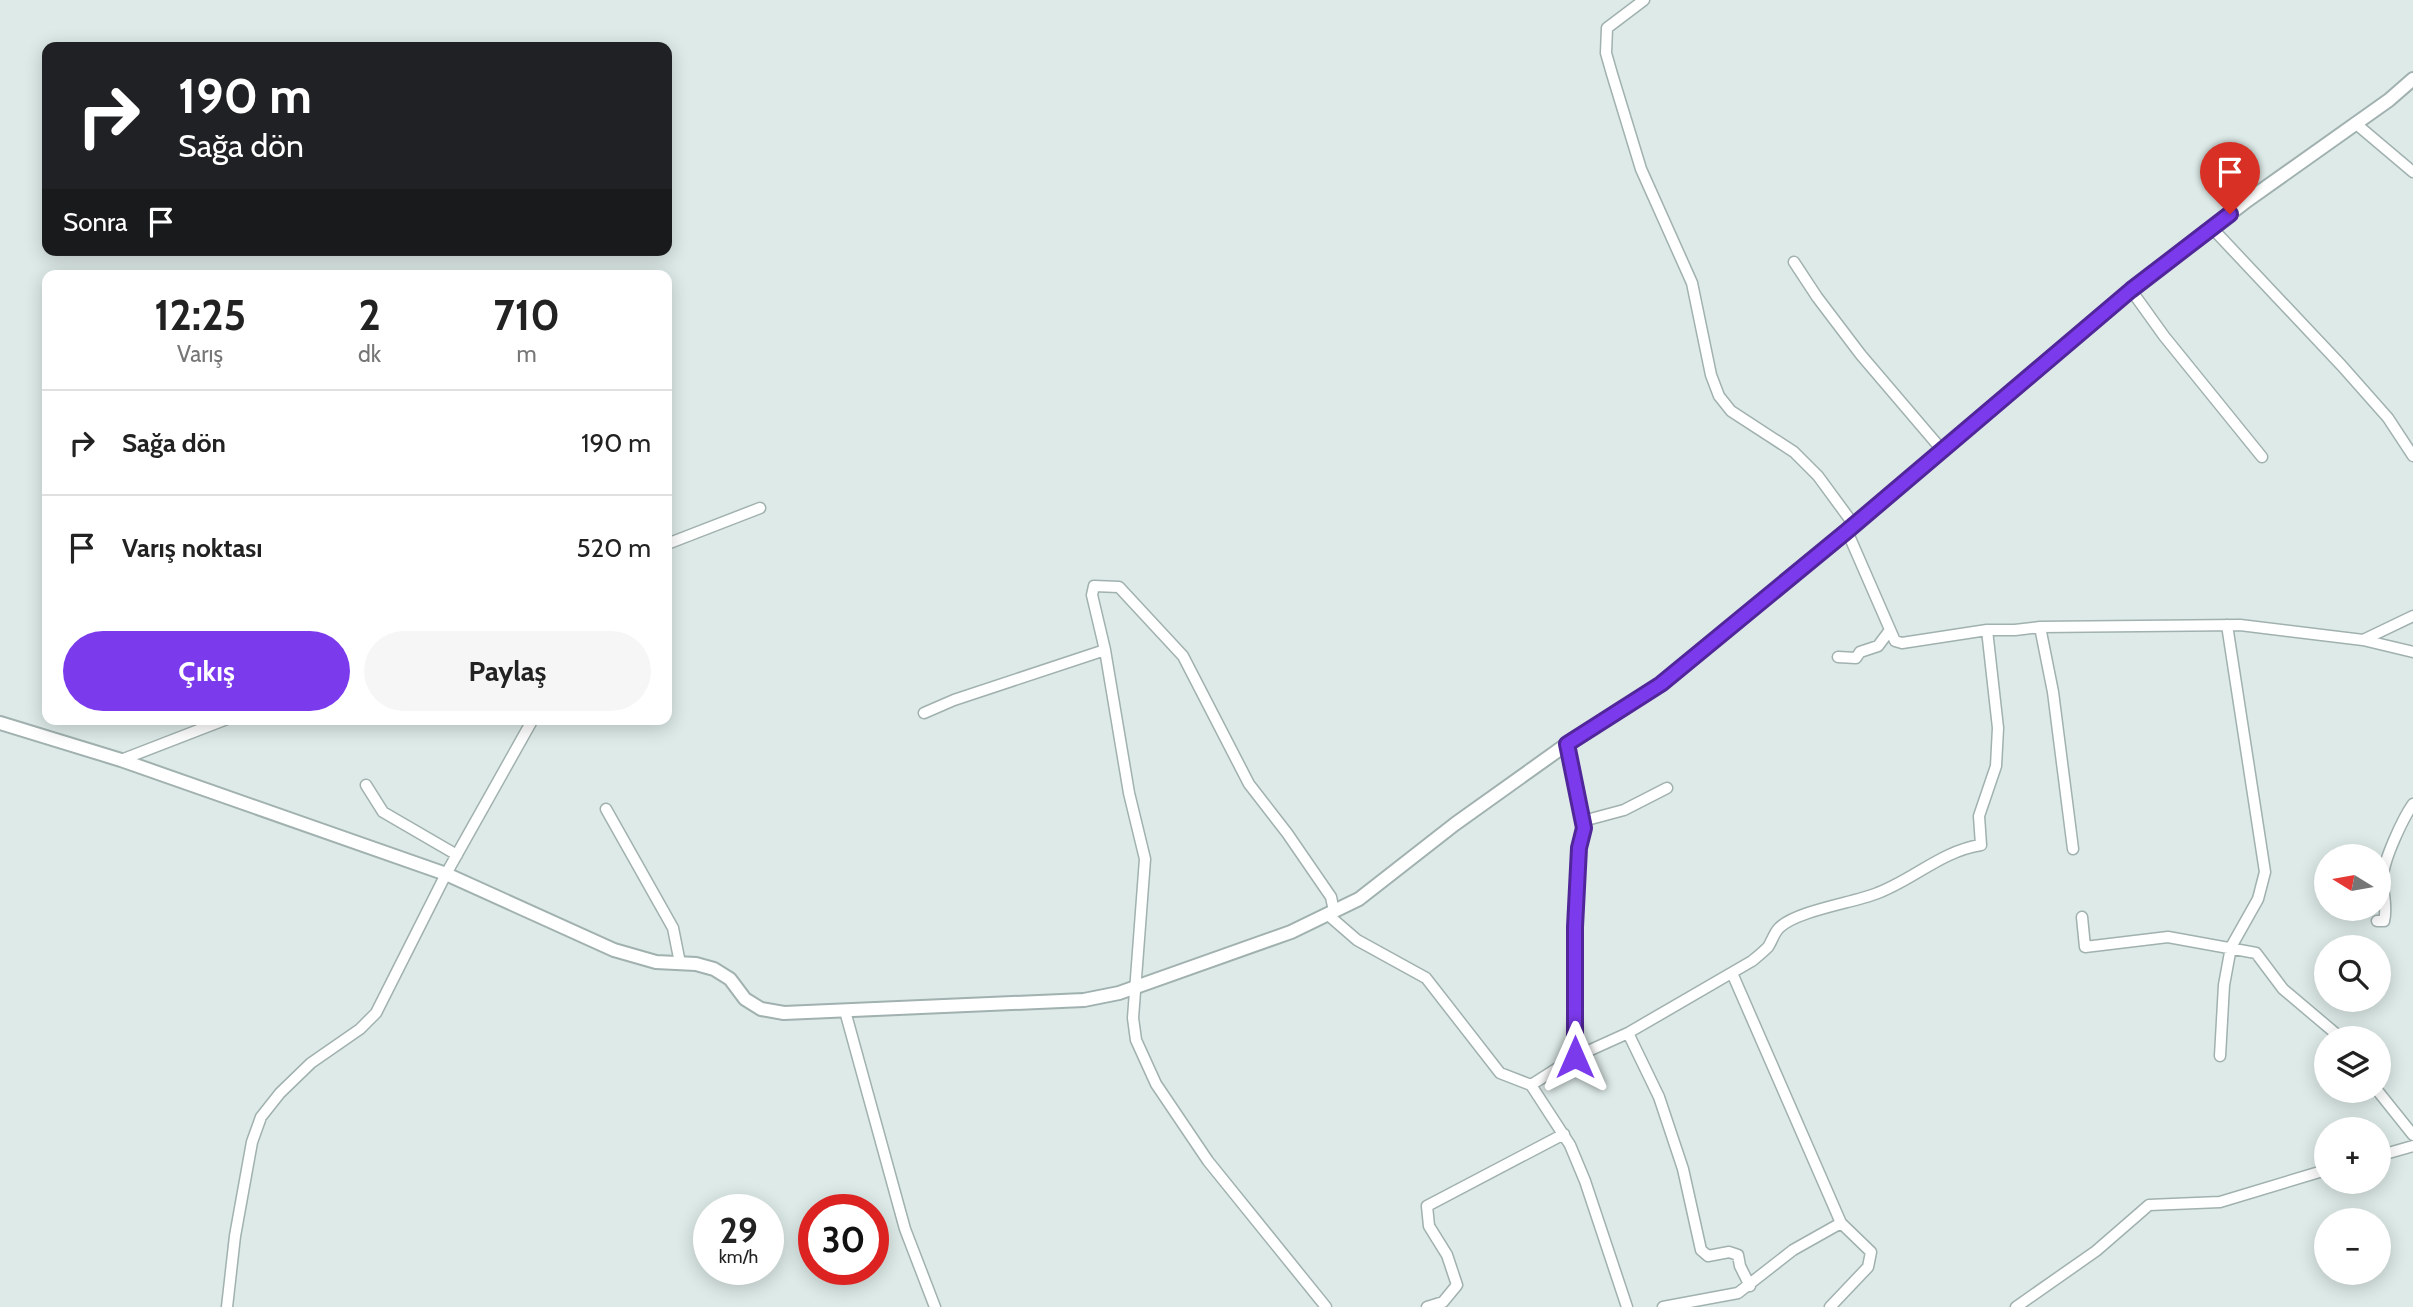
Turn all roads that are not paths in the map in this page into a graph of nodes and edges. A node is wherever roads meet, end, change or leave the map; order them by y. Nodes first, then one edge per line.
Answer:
1 (1644, 0) edge
2 (2413, 79) edge
3 (2355, 123) junction
4 (2413, 172) edge
5 (2212, 228) junction
6 (1794, 262) dead end
7 (2131, 290) junction
8 (1942, 450) junction
9 (2413, 456) edge
10 (2262, 457) dead end
11 (760, 508) dead end
12 (1851, 528) junction
13 (672, 542) edge
14 (2413, 616) edge
15 (2227, 625) junction
16 (2040, 627) junction
17 (1890, 630) junction
18 (1987, 630) junction
19 (2363, 640) junction
20 (1105, 650) junction
21 (2413, 652) edge
22 (1838, 657) dead end
23 (924, 713) dead end
24 (0, 723) edge
25 (211, 725) edge
26 (530, 725) edge
27 (1567, 744) junction
28 (121, 760) junction
29 (366, 785) dead end
30 (1667, 788) dead end
31 (2413, 804) edge
32 (606, 809) dead end
33 (1583, 821) junction
34 (2073, 849) dead end
35 (2391, 851) edge
36 (457, 855) junction
37 (446, 874) junction
38 (1331, 912) junction
39 (2082, 917) dead end
40 (2231, 947) junction
41 (680, 963) junction
42 (1732, 973) junction
43 (1138, 986) junction
44 (845, 1011) junction
45 (2327, 1026) edge
46 (1628, 1033) junction
47 (2220, 1056) dead end
48 (1575, 1057) junction
49 (1531, 1085) junction
50 (2387, 1103) edge
51 (1564, 1133) junction
52 (2413, 1135) edge
53 (2413, 1146) edge
54 (2391, 1152) edge
55 (2314, 1174) edge
56 (1841, 1223) junction
57 (1750, 1286) junction
58 (227, 1307) edge
59 (935, 1307) edge
60 (1326, 1307) edge
61 (1427, 1307) edge
62 (1628, 1307) edge
63 (1663, 1307) edge
64 (1830, 1307) edge
65 (2016, 1307) edge

1 - 12 street
2 - 3 street
3 - 4 street
3 - 5 street
5 - 7 street
5 - 9 street
6 - 8 street
7 - 8 street
7 - 10 street
8 - 12 street
11 - 13 street
12 - 17 street
12 - 27 street
14 - 19 street
15 - 16 street
15 - 19 street
15 - 40 street
16 - 18 street
16 - 34 street
17 - 18 street
17 - 22 street
18 - 42 street
19 - 21 street
20 - 23 street
20 - 38 street
20 - 43 street
24 - 28 street
25 - 28 street
26 - 36 street
27 - 33 street
27 - 38 street
28 - 37 street
29 - 36 street
30 - 33 street
31 - 35 street
32 - 41 street
33 - 48 street
36 - 37 street
37 - 41 street
37 - 58 street
38 - 43 street
38 - 49 street
39 - 40 street
40 - 45 street
40 - 47 street
41 - 44 street
42 - 46 street
42 - 56 street
43 - 44 street
43 - 60 street
44 - 59 street
46 - 48 street
46 - 57 street
48 - 49 street
49 - 51 street
50 - 52 street
51 - 61 street
51 - 62 street
53 - 54 street
55 - 65 street
56 - 57 street
56 - 64 street
57 - 63 street

